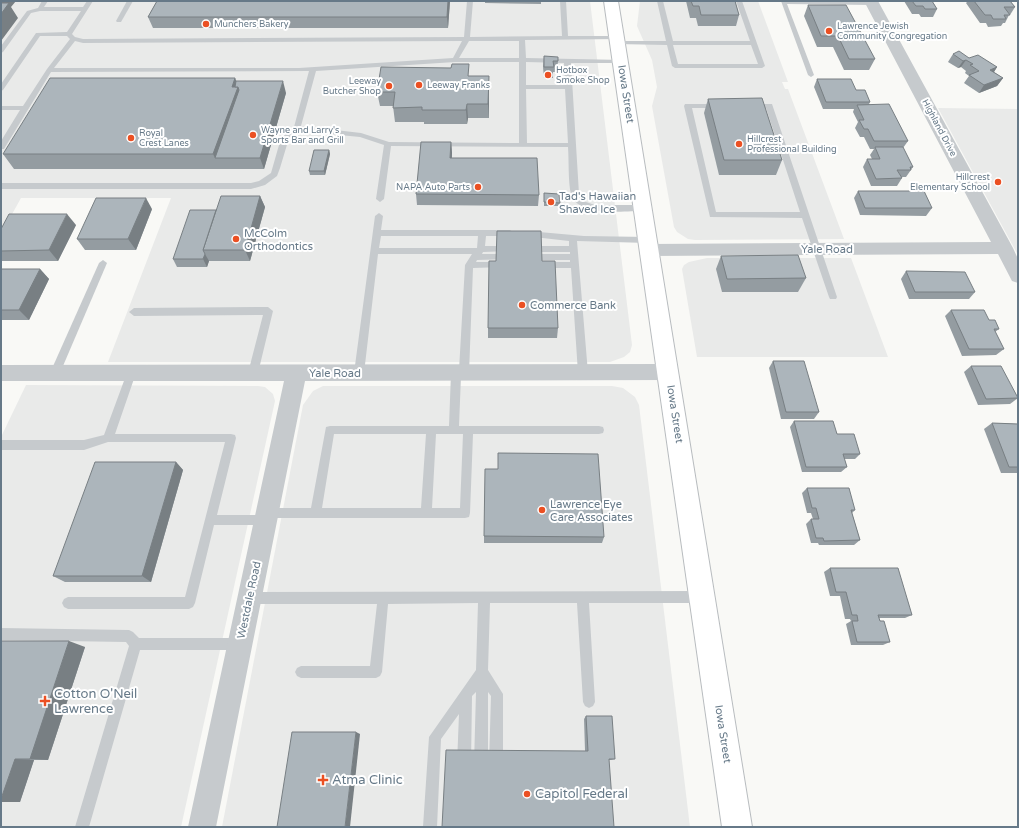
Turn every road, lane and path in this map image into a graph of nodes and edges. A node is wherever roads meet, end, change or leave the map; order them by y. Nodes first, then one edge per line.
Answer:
1 (45, 1) edge
2 (90, 1) edge
3 (130, 1) edge
4 (470, 1) edge
5 (563, 1) edge
6 (611, 1) edge
7 (660, 1) edge
8 (739, 1) edge
9 (871, 2) edge
10 (40, 9) junction
11 (85, 9) junction
12 (119, 21) dead end
13 (71, 36) junction
14 (467, 38) junction
15 (522, 38) junction
16 (565, 38) junction
17 (618, 41) junction
18 (670, 43) junction
19 (754, 43) junction
20 (1, 51) edge
21 (454, 60) junction
22 (522, 60) junction
23 (567, 60) junction
24 (621, 61) junction
25 (49, 70) junction
26 (313, 70) junction
27 (811, 75) dead end
28 (522, 87) junction
29 (568, 87) junction
30 (1, 89) edge
31 (725, 106) edge
32 (747, 106) edge
33 (1, 108) edge
34 (25, 108) junction
35 (297, 128) junction
36 (388, 144) junction
37 (523, 145) junction
38 (572, 145) junction
39 (1, 147) edge
40 (1, 186) edge
41 (380, 199) dead end
42 (643, 208) junction
43 (805, 214) junction
44 (379, 216) dead end
45 (377, 233) junction
46 (482, 233) junction
47 (573, 238) junction
48 (649, 245) junction
49 (1004, 248) junction
50 (817, 249) junction
51 (375, 251) junction
52 (479, 252) junction
53 (574, 257) junction
54 (103, 263) dead end
55 (469, 265) junction
56 (1018, 276) edge
57 (833, 298) dead end
58 (134, 312) dead end
59 (668, 372) junction
60 (1, 373) edge
61 (55, 373) junction
62 (132, 373) junction
63 (253, 373) junction
64 (296, 373) junction
65 (359, 373) junction
66 (460, 373) junction
67 (583, 373) junction
68 (431, 430) junction
69 (454, 430) junction
70 (468, 430) junction
71 (599, 430) dead end
72 (108, 438) junction
73 (1, 445) edge
74 (426, 512) junction
75 (316, 513) junction
76 (266, 517) junction
77 (210, 520) junction
78 (702, 596) junction
79 (484, 597) junction
80 (583, 597) junction
81 (249, 598) junction
82 (383, 598) junction
83 (68, 603) dead end
84 (1, 634) edge
85 (136, 644) junction
86 (240, 644) junction
87 (301, 672) dead end
88 (482, 672) junction
89 (466, 694) junction
90 (589, 702) dead end
91 (463, 780) edge
92 (480, 780) edge
93 (496, 780) edge
94 (82, 827) edge
95 (202, 827) edge
96 (430, 827) edge
97 (737, 827) edge

1 - 10 lane
2 - 11 lane
3 - 12 lane
4 - 14 lane
5 - 16 lane
6 - 17 highway, Iowa Street
7 - 18 lane
8 - 19 lane
9 - 27 lane
9 - 49 street, Highland Drive
10 - 11 lane
10 - 20 lane
11 - 13 lane
13 - 14 lane
13 - 25 lane
13 - 30 lane
14 - 15 lane
14 - 21 lane
15 - 16 lane
15 - 22 lane
16 - 17 lane
17 - 18 lane
17 - 24 highway, Iowa Street
18 - 19 lane
18 - 19 lane
21 - 22 lane
21 - 26 lane
22 - 23 lane
22 - 28 lane
23 - 24 lane
23 - 29 lane
24 - 42 highway, Iowa Street
25 - 26 lane
25 - 34 lane
26 - 35 lane
28 - 29 lane
28 - 37 lane
29 - 38 lane
31 - 43 lane
32 - 43 lane
33 - 34 lane
34 - 39 lane
35 - 36 lane
35 - 40 lane
36 - 37 lane
36 - 41 lane
37 - 38 lane
38 - 42 lane
42 - 48 highway, Iowa Street
43 - 50 lane
44 - 45 lane
45 - 46 lane
45 - 51 lane
46 - 47 lane
46 - 52 lane
47 - 48 lane
47 - 53 lane
48 - 50 street, Yale Road
48 - 59 highway, Iowa Street
49 - 50 street, Yale Road
49 - 56 street, Highland Drive
50 - 57 lane
51 - 52 lane
51 - 65 lane
52 - 53 lane
52 - 55 lane
53 - 55 lane
53 - 67 lane
54 - 61 lane
55 - 66 lane
58 - 63 lane
59 - 67 street, Yale Road
59 - 78 highway, Iowa Street
60 - 61 street, Yale Road
61 - 62 street, Yale Road
62 - 63 street, Yale Road
62 - 72 lane
63 - 64 street, Yale Road
64 - 65 street, Yale Road
64 - 76 street, Westdale Road
65 - 66 street, Yale Road
66 - 67 street, Yale Road
66 - 69 lane
68 - 69 lane
68 - 74 lane
68 - 75 lane
69 - 70 lane
70 - 71 lane
70 - 74 lane
72 - 73 lane
72 - 77 lane
74 - 75 lane
75 - 76 lane
76 - 77 lane
76 - 81 street, Westdale Road
77 - 83 lane
78 - 80 lane
78 - 97 highway, Iowa Street
79 - 80 lane
79 - 82 lane
79 - 88 lane
80 - 90 lane
81 - 82 lane
81 - 86 street, Westdale Road
82 - 87 lane
84 - 85 lane
85 - 86 lane
85 - 94 lane
86 - 95 street, Westdale Road
88 - 89 lane
88 - 92 lane
88 - 93 lane
89 - 91 lane
89 - 96 lane

